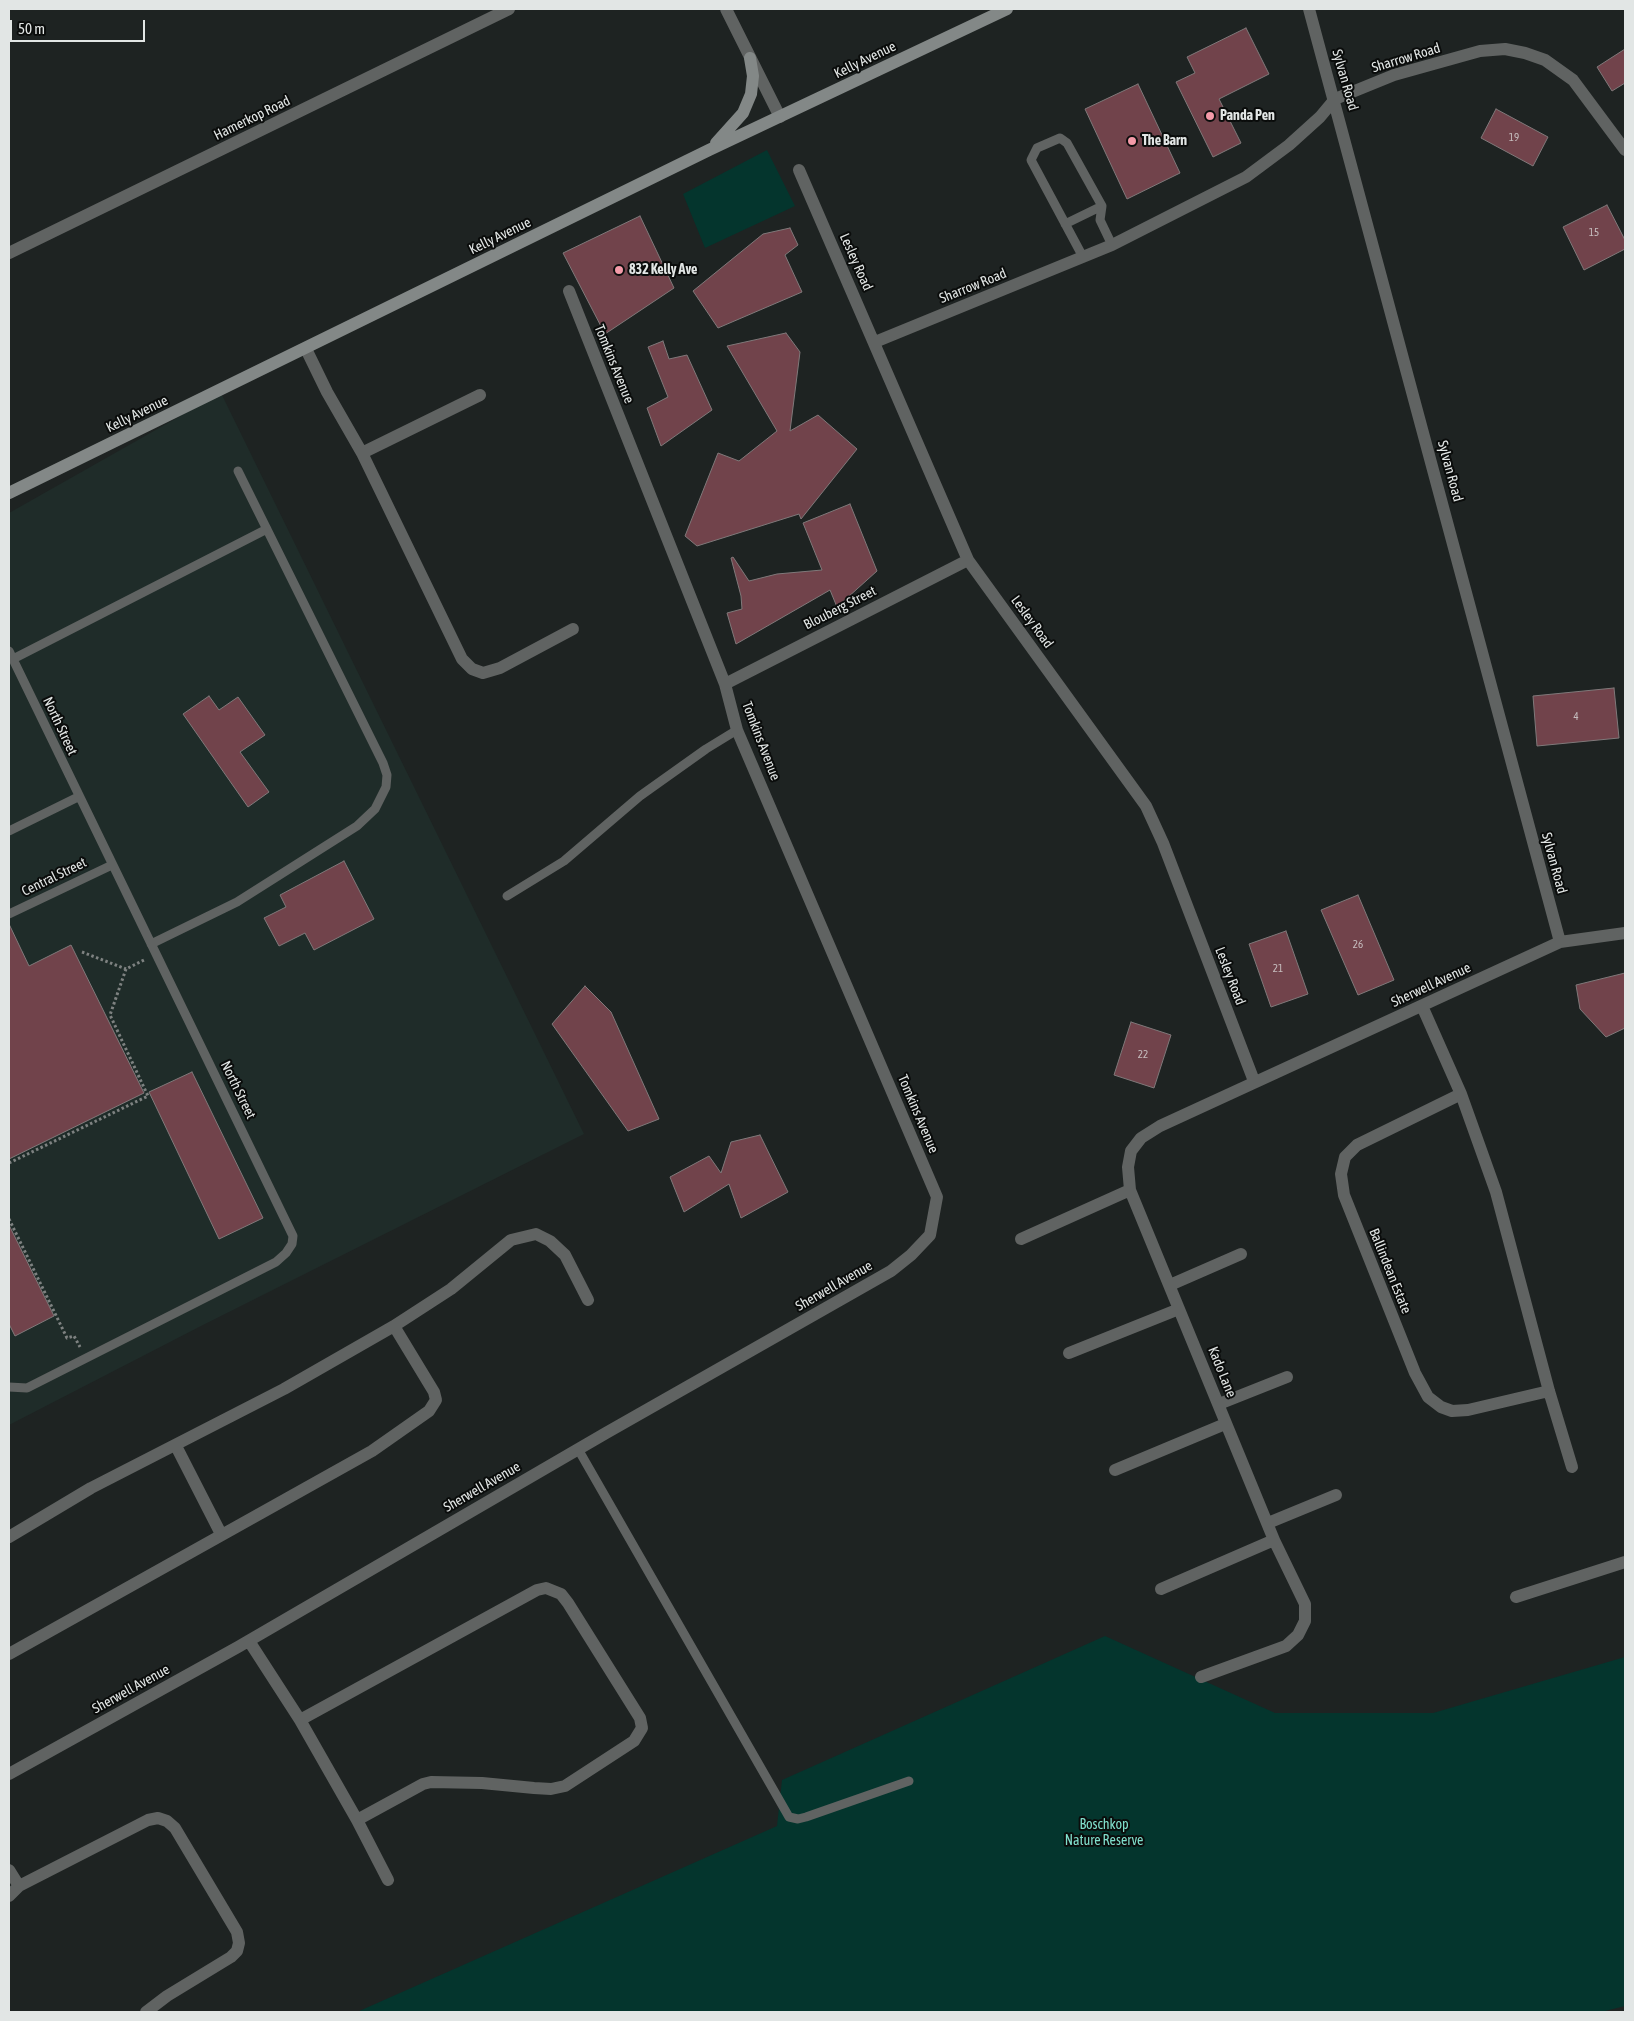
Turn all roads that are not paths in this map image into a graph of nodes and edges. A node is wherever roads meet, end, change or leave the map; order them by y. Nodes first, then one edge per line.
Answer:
1 (509, 9) edge
2 (726, 9) edge
3 (1007, 9) edge
4 (1309, 9) edge
5 (750, 58) junction
6 (1335, 99) junction
7 (780, 117) junction
8 (709, 150) junction
9 (1625, 150) edge
10 (799, 170) dead end
11 (1102, 206) junction
12 (1065, 224) junction
13 (1112, 245) junction
14 (9, 253) edge
15 (1083, 257) junction
16 (569, 291) dead end
17 (876, 342) junction
18 (306, 349) junction
19 (480, 395) dead end
20 (362, 453) junction
21 (238, 471) dead end
22 (9, 493) edge
23 (267, 528) junction
24 (968, 560) junction
25 (573, 629) dead end
26 (11, 655) edge
27 (725, 684) junction
28 (737, 730) junction
29 (78, 796) junction
30 (9, 831) edge
31 (112, 864) junction
32 (507, 896) dead end
33 (9, 914) edge
34 (1625, 933) edge
35 (1560, 942) junction
36 (151, 944) junction
37 (1422, 1006) junction
38 (1254, 1082) junction
39 (1461, 1094) junction
40 (1130, 1190) junction
41 (937, 1197) joint
42 (1021, 1239) dead end
43 (1241, 1254) dead end
44 (1170, 1285) junction
45 (588, 1300) dead end
46 (1179, 1309) junction
47 (394, 1326) junction
48 (1069, 1353) dead end
49 (1287, 1377) dead end
50 (9, 1387) edge
51 (1549, 1391) junction
52 (1219, 1404) junction
53 (1225, 1424) junction
54 (176, 1446) junction
55 (578, 1449) junction
56 (1572, 1467) dead end
57 (1115, 1470) dead end
58 (1336, 1495) dead end
59 (1268, 1523) junction
60 (221, 1534) junction
61 (9, 1538) edge
62 (1274, 1540) junction
63 (1625, 1562) edge
64 (1161, 1589) dead end
65 (1516, 1597) dead end
66 (249, 1641) junction
67 (9, 1654) edge
68 (1201, 1677) dead end
69 (300, 1720) junction
70 (9, 1774) edge
71 (910, 1781) dead end
72 (357, 1820) junction
73 (9, 1870) edge
74 (388, 1880) dead end
75 (19, 1886) junction
76 (9, 1896) edge
77 (146, 2012) edge

1 - 14 street, Hamerkop Road
2 - 5 street
3 - 7 street, Kelly Avenue
4 - 6 street, Sylvan Road
5 - 7 street
5 - 8 street
6 - 9 street, Sharrow Road
6 - 13 street, Sharrow Road
6 - 35 street, Sylvan Road
7 - 8 street, Kelly Avenue
8 - 18 street, Kelly Avenue
10 - 17 street, Lesley Road
11 - 12 lane
11 - 12 lane
11 - 13 lane
12 - 15 lane
13 - 15 street, Sharrow Road
15 - 17 street, Sharrow Road
16 - 27 street, Tomkins Avenue
17 - 24 street, Lesley Road
18 - 20 street
18 - 22 street, Kelly Avenue
19 - 20 street
20 - 25 street
21 - 23 lane
23 - 26 lane, North Street
23 - 36 lane
24 - 27 street, Blouberg Street
24 - 38 street, Lesley Road
26 - 29 lane, North Street
27 - 28 street, Tomkins Avenue
28 - 32 lane
28 - 41 street, Tomkins Avenue
29 - 30 lane
29 - 31 lane, North Street
31 - 33 lane, Central Street
31 - 36 lane, North Street
34 - 35 street, Sherwell Avenue
35 - 37 street, Sherwell Avenue
36 - 50 lane, North Street
37 - 38 street, Sherwell Avenue
37 - 39 street
38 - 40 street, Kado Lane
39 - 51 street
39 - 51 street, Ballindean Estate
40 - 42 street
40 - 44 street, Kado Lane
41 - 55 street, Sherwell Avenue
43 - 44 street
44 - 46 street, Kado Lane
45 - 47 street
46 - 48 street
46 - 52 street, Kado Lane
47 - 54 street
47 - 60 street
49 - 52 street
51 - 56 street
52 - 53 street, Kado Lane
53 - 57 street
53 - 59 street, Kado Lane
54 - 60 street
54 - 61 street
55 - 66 street, Sherwell Avenue
55 - 71 lane
58 - 59 street
59 - 62 street, Kado Lane
60 - 67 street
62 - 64 street
62 - 68 street, Kado Lane
63 - 65 street
66 - 69 street
66 - 70 street, Sherwell Avenue
69 - 72 street
69 - 72 street
72 - 74 street
73 - 75 street
75 - 76 street
75 - 77 street

